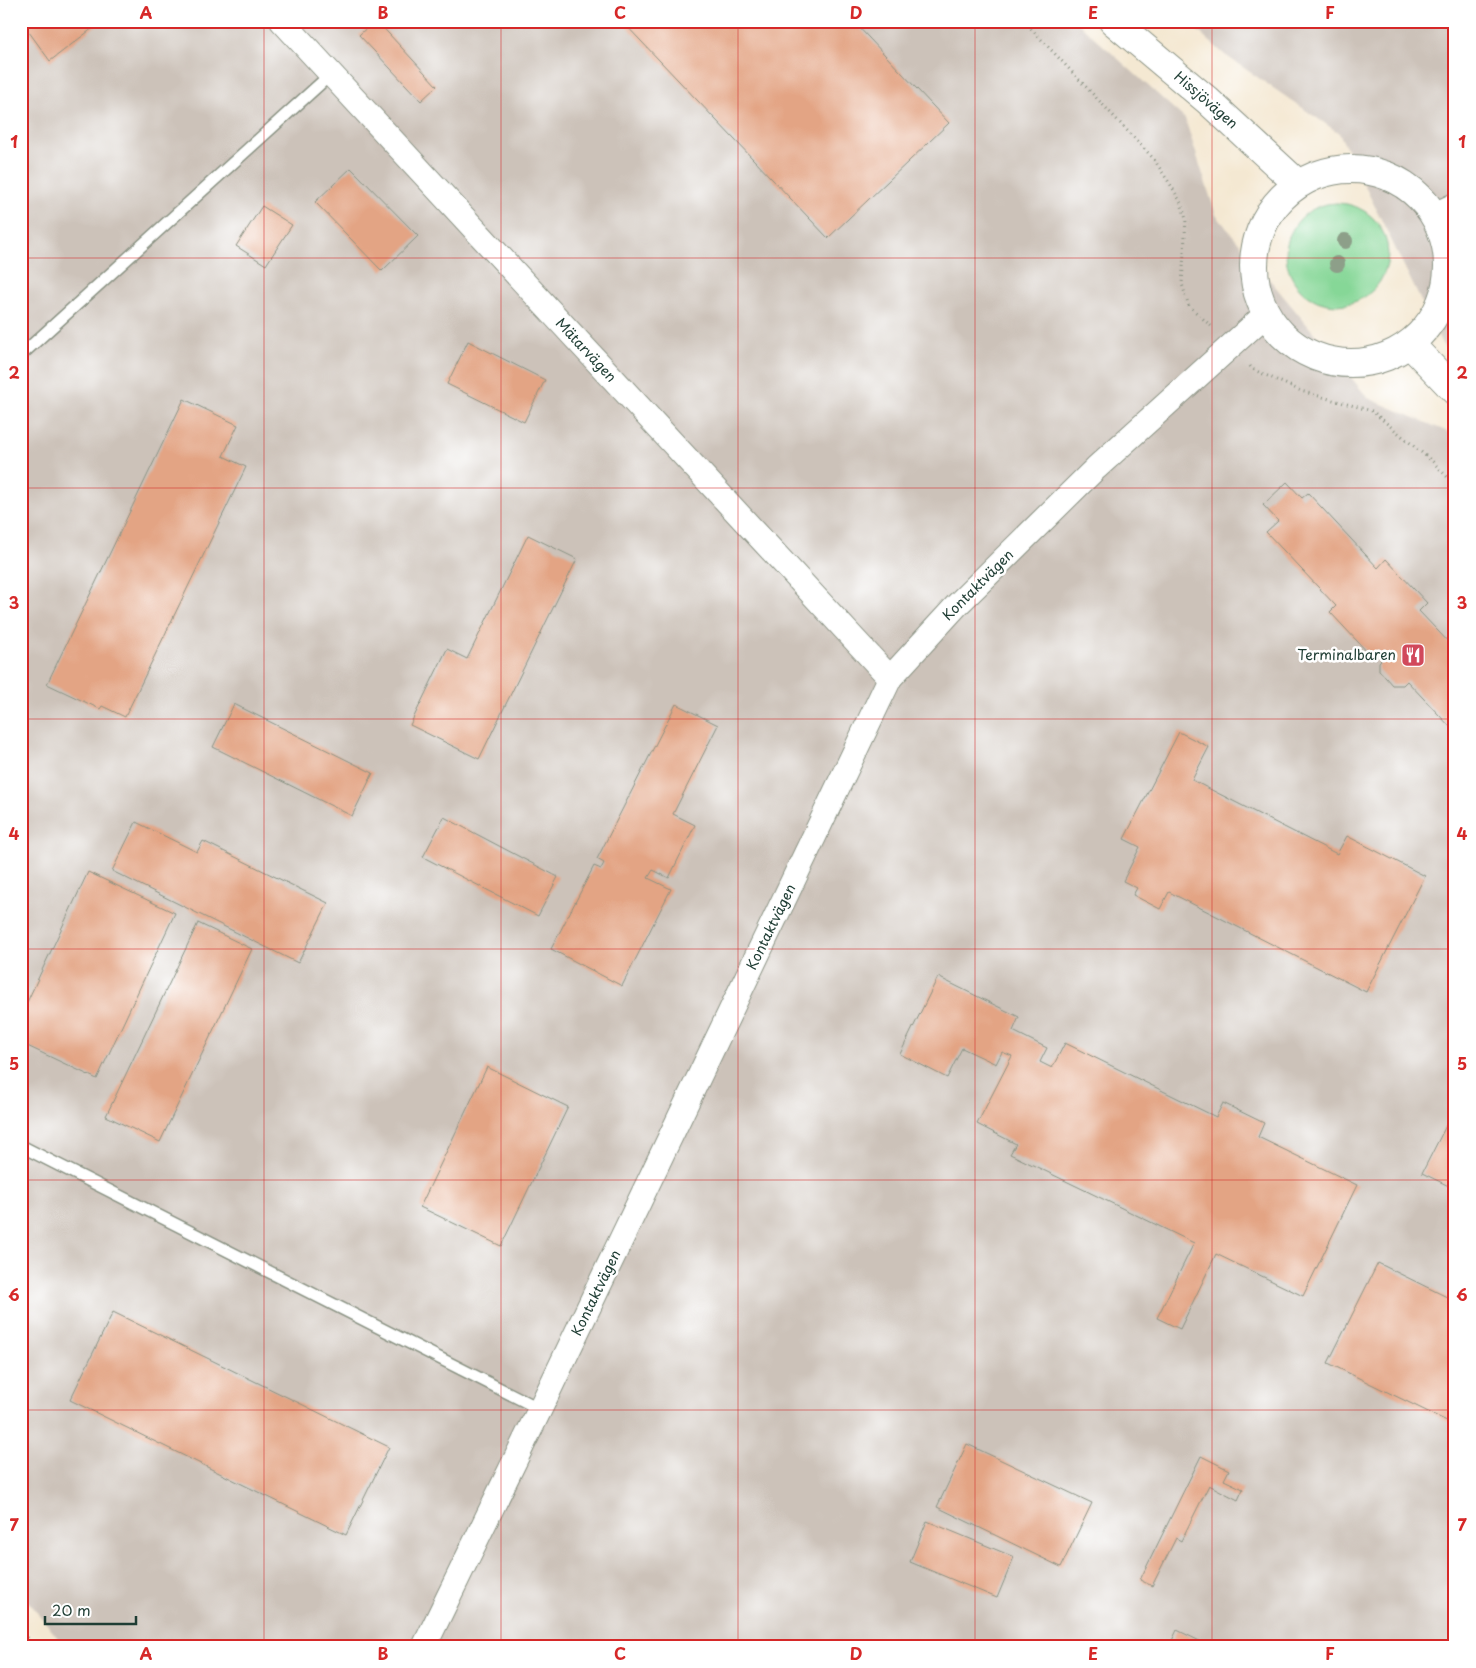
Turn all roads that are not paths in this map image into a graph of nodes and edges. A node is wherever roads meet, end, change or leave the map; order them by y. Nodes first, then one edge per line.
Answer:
1 (282, 21) edge
2 (1113, 21) edge
3 (331, 74) junction
4 (1296, 182) junction
5 (1445, 210) edge
6 (1265, 315) junction
7 (1410, 344) junction
8 (21, 355) edge
9 (1455, 391) edge
10 (890, 678) junction
11 (21, 1146) edge
12 (540, 1409) junction
13 (424, 1647) edge

1 - 3 street, Mätarvägen
2 - 4 main road, Hissjövägen
3 - 8 lane
3 - 10 street, Mätarvägen
4 - 5 main road
4 - 6 main road
5 - 7 main road
6 - 7 main road
6 - 10 street, Kontaktvägen
7 - 9 main road
10 - 12 street, Kontaktvägen
11 - 12 lane
12 - 13 street, Kontaktvägen

